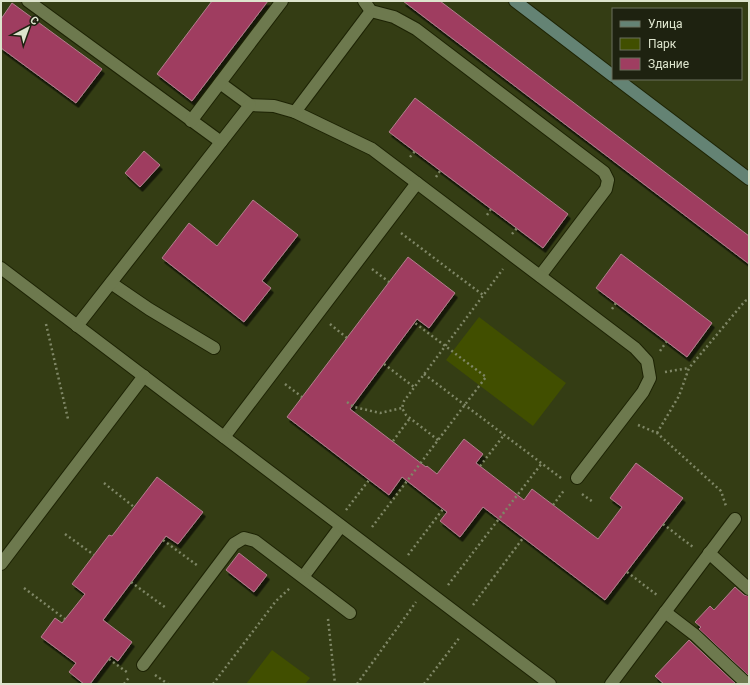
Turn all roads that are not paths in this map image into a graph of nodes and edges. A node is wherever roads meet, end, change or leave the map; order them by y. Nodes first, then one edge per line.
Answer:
1 (28, 1) edge
2 (282, 1) edge
3 (515, 1) edge
4 (367, 6) edge
5 (612, 75) edge
6 (618, 80) edge
7 (220, 83) junction
8 (250, 105) junction
9 (295, 112) junction
10 (191, 121) junction
11 (221, 142) junction
12 (749, 179) edge
13 (417, 183) junction
14 (1, 268) edge
15 (540, 276) junction
16 (111, 283) junction
17 (77, 326) junction
18 (214, 348) dead end
19 (144, 376) junction
20 (224, 437) junction
21 (574, 484) road end
22 (735, 519) road end
23 (341, 526) junction
24 (709, 553) junction
25 (1, 564) edge
26 (303, 577) junction
27 (749, 589) edge
28 (665, 612) junction
29 (350, 613) dead end
30 (143, 665) dead end
31 (550, 684) edge
32 (611, 684) edge
33 (747, 684) edge

1 - 10 street
2 - 7 street
3 - 5 main road
4 - 9 street
4 - 15 street
6 - 12 main road
7 - 8 street
7 - 10 street
8 - 9 street
8 - 11 street
9 - 13 street
10 - 11 street
11 - 16 street
13 - 15 street
13 - 20 street
14 - 17 street
15 - 21 street
16 - 17 street
16 - 18 street
17 - 19 street
19 - 20 street
19 - 25 street
20 - 23 street
22 - 24 street
23 - 26 street
23 - 31 street
24 - 27 street
24 - 28 street
26 - 29 street
26 - 30 street
28 - 32 street
28 - 33 street

